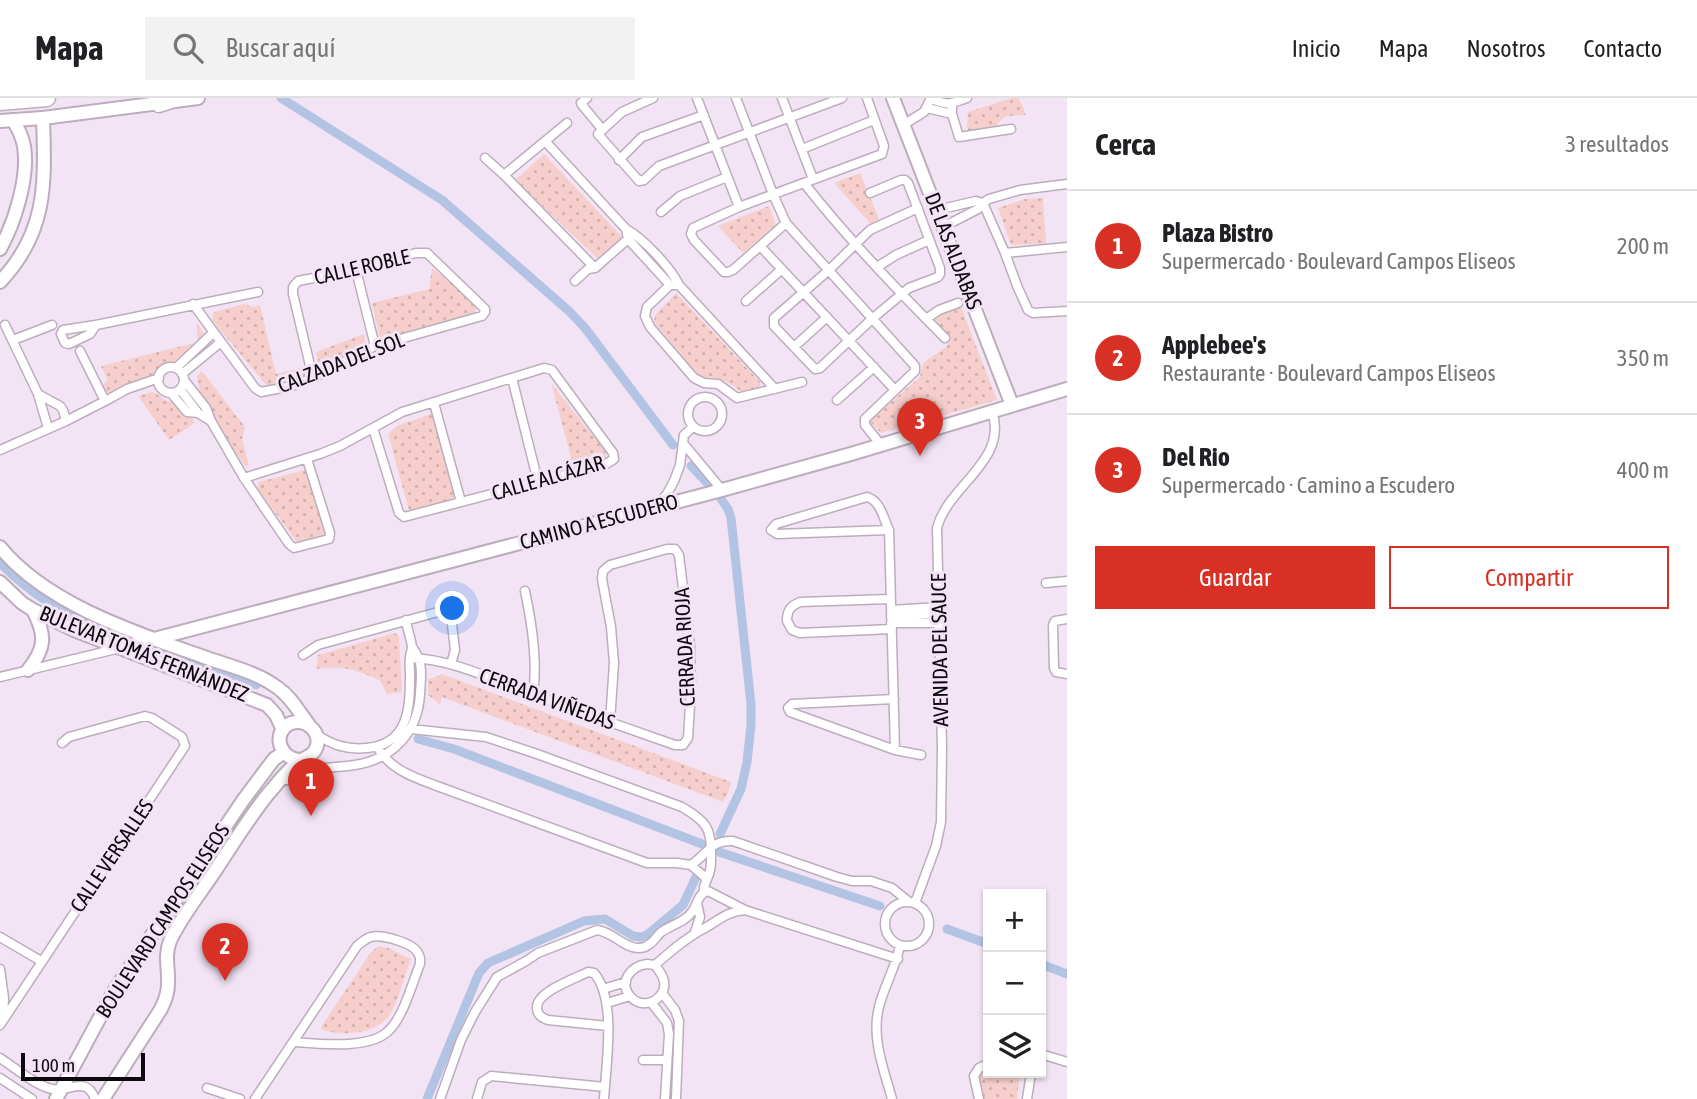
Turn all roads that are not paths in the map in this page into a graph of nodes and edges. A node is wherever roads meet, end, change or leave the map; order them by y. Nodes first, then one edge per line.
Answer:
1 (47, 98) edge
2 (177, 98) edge
3 (198, 98) edge
4 (587, 98) edge
5 (653, 98) edge
6 (697, 98) edge
7 (736, 98) edge
8 (782, 98) edge
9 (842, 98) edge
10 (867, 98) edge
11 (893, 98) edge
12 (967, 98) edge
13 (0, 102) edge
14 (930, 102) edge
15 (159, 104) junction
16 (952, 104) junction
17 (704, 114) junction
18 (952, 114) junction
19 (790, 117) junction
20 (43, 118) junction
21 (874, 120) junction
22 (7, 121) edge
23 (567, 123) dead end
24 (903, 125) junction
25 (602, 129) junction
26 (1011, 129) dead end
27 (751, 132) junction
28 (545, 141) junction
29 (715, 145) junction
30 (802, 149) junction
31 (485, 158) dead end
32 (619, 160) junction
33 (504, 175) junction
34 (727, 177) junction
35 (809, 181) junction
36 (1067, 184) edge
37 (870, 192) dead end
38 (773, 194) junction
39 (983, 203) junction
40 (739, 207) junction
41 (918, 208) junction
42 (937, 210) junction
43 (661, 212) dead end
44 (786, 223) junction
45 (943, 227) junction
46 (626, 229) junction
47 (628, 239) junction
48 (929, 240) junction
49 (855, 243) junction
50 (760, 246) junction
51 (1067, 247) edge
52 (0, 249) edge
53 (1005, 253) junction
54 (877, 267) junction
55 (595, 268) junction
56 (782, 269) junction
57 (356, 270) junction
58 (829, 270) junction
59 (575, 281) dead end
60 (0, 282) edge
61 (674, 285) junction
62 (258, 292) dead end
63 (803, 292) junction
64 (901, 295) junction
65 (746, 301) dead end
66 (958, 303) dead end
67 (193, 304) junction
68 (1067, 311) edge
69 (485, 312) joint
70 (827, 317) junction
71 (873, 318) junction
72 (926, 319) junction
73 (5, 325) dead end
74 (52, 325) dead end
75 (96, 325) dead end
76 (213, 334) junction
77 (945, 338) dead end
78 (13, 340) junction
79 (849, 341) junction
80 (221, 342) junction
81 (375, 345) junction
82 (794, 347) junction
83 (80, 351) dead end
84 (874, 367) junction
85 (181, 374) junction
86 (159, 378) junction
87 (313, 378) junction
88 (512, 378) junction
89 (802, 382) dead end
90 (707, 383) junction
91 (775, 389) junction
92 (1067, 389) edge
93 (895, 390) junction
94 (175, 391) junction
95 (728, 392) junction
96 (38, 394) junction
97 (707, 397) junction
98 (837, 400) dead end
99 (105, 401) junction
100 (434, 402) junction
101 (718, 402) junction
102 (1012, 405) junction
103 (992, 411) junction
104 (66, 421) junction
105 (211, 421) junction
106 (693, 427) junction
107 (48, 428) junction
108 (373, 428) junction
109 (683, 443) junction
110 (881, 445) junction
111 (0, 450) edge
112 (307, 459) junction
113 (244, 478) junction
114 (538, 482) junction
115 (722, 490) junction
116 (461, 502) junction
117 (654, 507) junction
118 (888, 530) junction
119 (0, 547) edge
120 (1067, 581) edge
121 (0, 582) edge
122 (1046, 583) dead end
123 (525, 591) dead end
124 (890, 599) junction
125 (33, 610) junction
126 (939, 615) junction
127 (1067, 619) edge
128 (406, 620) junction
129 (891, 620) junction
130 (190, 631) junction
131 (150, 640) junction
132 (124, 647) junction
133 (412, 647) junction
134 (199, 655) junction
135 (303, 655) dead end
136 (410, 658) junction
137 (420, 658) junction
138 (451, 664) junction
139 (28, 670) junction
140 (1067, 674) edge
141 (0, 677) edge
142 (533, 694) junction
143 (894, 699) junction
144 (410, 704) junction
145 (419, 707) junction
146 (610, 722) junction
147 (312, 729) junction
148 (411, 729) junction
149 (283, 730) junction
150 (62, 743) dead end
151 (683, 745) joint
152 (377, 747) junction
153 (895, 750) junction
154 (283, 753) junction
155 (921, 755) dead end
156 (383, 756) junction
157 (302, 760) junction
158 (317, 769) junction
159 (280, 781) junction
160 (711, 845) junction
161 (691, 865) junction
162 (707, 878) junction
163 (704, 891) junction
164 (912, 902) junction
165 (697, 903) junction
166 (746, 909) junction
167 (695, 932) junction
168 (0, 937) edge
169 (900, 945) junction
170 (898, 959) junction
171 (41, 961) junction
172 (655, 965) junction
173 (0, 969) edge
174 (626, 982) junction
175 (603, 989) junction
176 (662, 993) junction
177 (630, 996) junction
178 (651, 1002) junction
179 (607, 1003) junction
180 (1, 1023) edge
181 (608, 1026) junction
182 (294, 1042) junction
183 (1046, 1056) edge
184 (0, 1058) edge
185 (643, 1060) dead end
186 (667, 1060) junction
187 (1067, 1062) edge
188 (983, 1066) edge
189 (16, 1068) junction
190 (1030, 1078) edge
191 (4, 1080) edge
192 (38, 1082) junction
193 (605, 1087) junction
194 (207, 1088) dead end
195 (59, 1094) edge
196 (31, 1098) edge
197 (95, 1099) edge
198 (103, 1099) edge
199 (240, 1099) edge
200 (255, 1099) edge
201 (440, 1099) edge
202 (477, 1099) edge
203 (604, 1099) edge
204 (665, 1099) edge
205 (676, 1099) edge
206 (892, 1099) edge
207 (979, 1099) edge
208 (1027, 1099) edge

1 - 13 highway
2 - 15 highway
3 - 15 main road
4 - 25 street
5 - 25 street
6 - 17 street
7 - 27 street
8 - 19 street
9 - 19 street
10 - 21 street
11 - 24 main road, DE LAS ALDABAS
12 - 16 street
14 - 16 street
14 - 18 street
14 - 24 street
15 - 20 main road
16 - 18 street
17 - 29 street
17 - 32 street
18 - 26 street
19 - 27 street
19 - 30 street
20 - 22 main road
20 - 60 main road
21 - 30 street
21 - 35 street
22 - 52 main road
23 - 28 street
24 - 42 main road, DE LAS ALDABAS
25 - 32 street
27 - 29 street
27 - 38 street
28 - 33 street
28 - 46 street
29 - 32 street
29 - 34 street
30 - 35 street
31 - 33 street
33 - 55 street
34 - 40 street
34 - 43 street
35 - 38 street
35 - 49 street
36 - 39 street
37 - 41 street
38 - 40 street
38 - 44 street
39 - 42 street
39 - 45 street
39 - 53 street
40 - 50 street
41 - 48 street
41 - 49 street
42 - 45 main road, DE LAS ALDABAS
44 - 50 street
44 - 58 street
45 - 102 main road, DE LAS ALDABAS
46 - 47 street
46 - 61 street
47 - 55 street
47 - 61 street
48 - 54 street
48 - 64 street
49 - 54 street
49 - 58 street
50 - 56 street
51 - 53 street
53 - 68 street
54 - 64 street
55 - 59 street
56 - 63 street
56 - 65 street
57 - 69 street, CALLE ROBLE
57 - 81 street
57 - 87 street, CALLE ROBLE
58 - 63 street
58 - 71 street
61 - 90 street
61 - 91 street
62 - 67 street
63 - 70 street
63 - 82 street
64 - 71 street
64 - 72 street
66 - 72 street
67 - 75 street
67 - 76 street, CALZADA DEL SOL
69 - 81 street, CALZADA DEL SOL
70 - 79 street
70 - 82 street
71 - 79 street
71 - 93 street
72 - 77 street
73 - 78 street
74 - 78 street
76 - 80 street, CALZADA DEL SOL
76 - 85 street
78 - 96 street
79 - 82 street
79 - 84 street
80 - 85 street
80 - 87 street, CALZADA DEL SOL
81 - 87 street, CALZADA DEL SOL
83 - 99 street
84 - 93 street
84 - 98 street
85 - 86 street
85 - 94 street
85 - 105 street
86 - 94 street
86 - 99 street
88 - 100 street, CALLE ALCÁZAR
88 - 114 street
88 - 114 street, CALLE ALCÁZAR
89 - 91 street
90 - 95 street
90 - 97 street
91 - 95 street
92 - 102 main road, CAMINO A ESCUDERO
93 - 110 street
94 - 105 street
95 - 101 street
96 - 104 street
96 - 107 street
97 - 101 street
97 - 106 street
99 - 104 street
100 - 108 street, CALLE ALCÁZAR
100 - 116 street
101 - 106 street
102 - 103 main road, CAMINO A ESCUDERO
103 - 110 main road, CAMINO A ESCUDERO
103 - 126 street, AVENIDA DEL SAUCE
104 - 107 street
105 - 113 street
106 - 109 street
107 - 111 street
108 - 112 street, CALLE ALCÁZAR
108 - 116 street, CALLE ALCÁZAR
109 - 115 street
109 - 117 street
110 - 115 main road, CAMINO A ESCUDERO
112 - 113 street, CALLE ALCÁZAR
112 - 113 street
114 - 116 street, CALLE ALCÁZAR
115 - 117 main road, CAMINO A ESCUDERO
117 - 130 main road, CAMINO A ESCUDERO
118 - 118 street
118 - 124 street
119 - 131 main road, BULEVAR TOMÁS FERNÁNDEZ
120 - 122 street
121 - 125 main road, BULEVAR TOMÁS FERNÁNDEZ
123 - 142 street
124 - 129 street
124 - 129 street
125 - 132 main road, BULEVAR TOMÁS FERNÁNDEZ
125 - 139 main road
126 - 129 street
126 - 129 street
126 - 164 street, AVENIDA DEL SAUCE
127 - 140 street
128 - 133 street
128 - 135 street
128 - 138 street
129 - 143 street
130 - 131 main road, CAMINO A ESCUDERO
130 - 134 main road
131 - 132 main road, CAMINO A ESCUDERO
131 - 134 main road, BULEVAR TOMÁS FERNÁNDEZ
132 - 139 street, CAMINO A ESCUDERO
132 - 149 main road, BULEVAR TOMÁS FERNÁNDEZ
133 - 136 street
133 - 137 street
134 - 147 main road, BULEVAR TOMÁS FERNÁNDEZ
136 - 137 street, CERRADA VIÑEDAS
136 - 144 street
137 - 138 street, CERRADA VIÑEDAS
137 - 145 street
138 - 142 street, CERRADA VIÑEDAS
139 - 141 street, CAMINO A ESCUDERO
142 - 146 street, CERRADA VIÑEDAS
143 - 153 street
143 - 153 street
144 - 145 street
144 - 152 street
145 - 148 street
146 - 151 street, CERRADA VIÑEDAS
146 - 151 street, CERRADA RIOJA
147 - 149 main road
147 - 152 street
147 - 157 main road
148 - 156 street
148 - 160 street
149 - 154 main road
150 - 171 street, CALLE VERSALLES
152 - 156 street
153 - 155 street
154 - 157 main road
154 - 195 main road, BOULEVARD CAMPOS ELISEOS
156 - 158 street
156 - 161 street
157 - 158 street
157 - 159 main road, BOULEVARD CAMPOS ELISEOS
158 - 159 main road
159 - 198 main road, BOULEVARD CAMPOS ELISEOS
160 - 161 street
160 - 162 street
160 - 164 street
161 - 162 street
162 - 163 street
163 - 165 street
163 - 166 street
164 - 169 street
164 - 169 street
165 - 167 street
165 - 201 street
166 - 167 street
166 - 170 street
167 - 172 street
168 - 171 street
169 - 170 street
170 - 206 street
171 - 180 street, CALLE VERSALLES
172 - 174 street
172 - 176 street
173 - 180 street, CALLE VERSALLES
174 - 175 street
174 - 177 street
175 - 179 street
175 - 181 street
176 - 178 street
176 - 205 street
177 - 178 street
177 - 179 street
178 - 186 street
179 - 181 street
181 - 193 street
182 - 182 street
182 - 200 street
183 - 187 street
184 - 189 street
185 - 186 street
186 - 204 street
188 - 207 street
189 - 191 street
189 - 192 street
190 - 208 street
191 - 196 street
192 - 195 street
192 - 196 street
193 - 202 street
193 - 203 street
194 - 199 street
195 - 197 street

